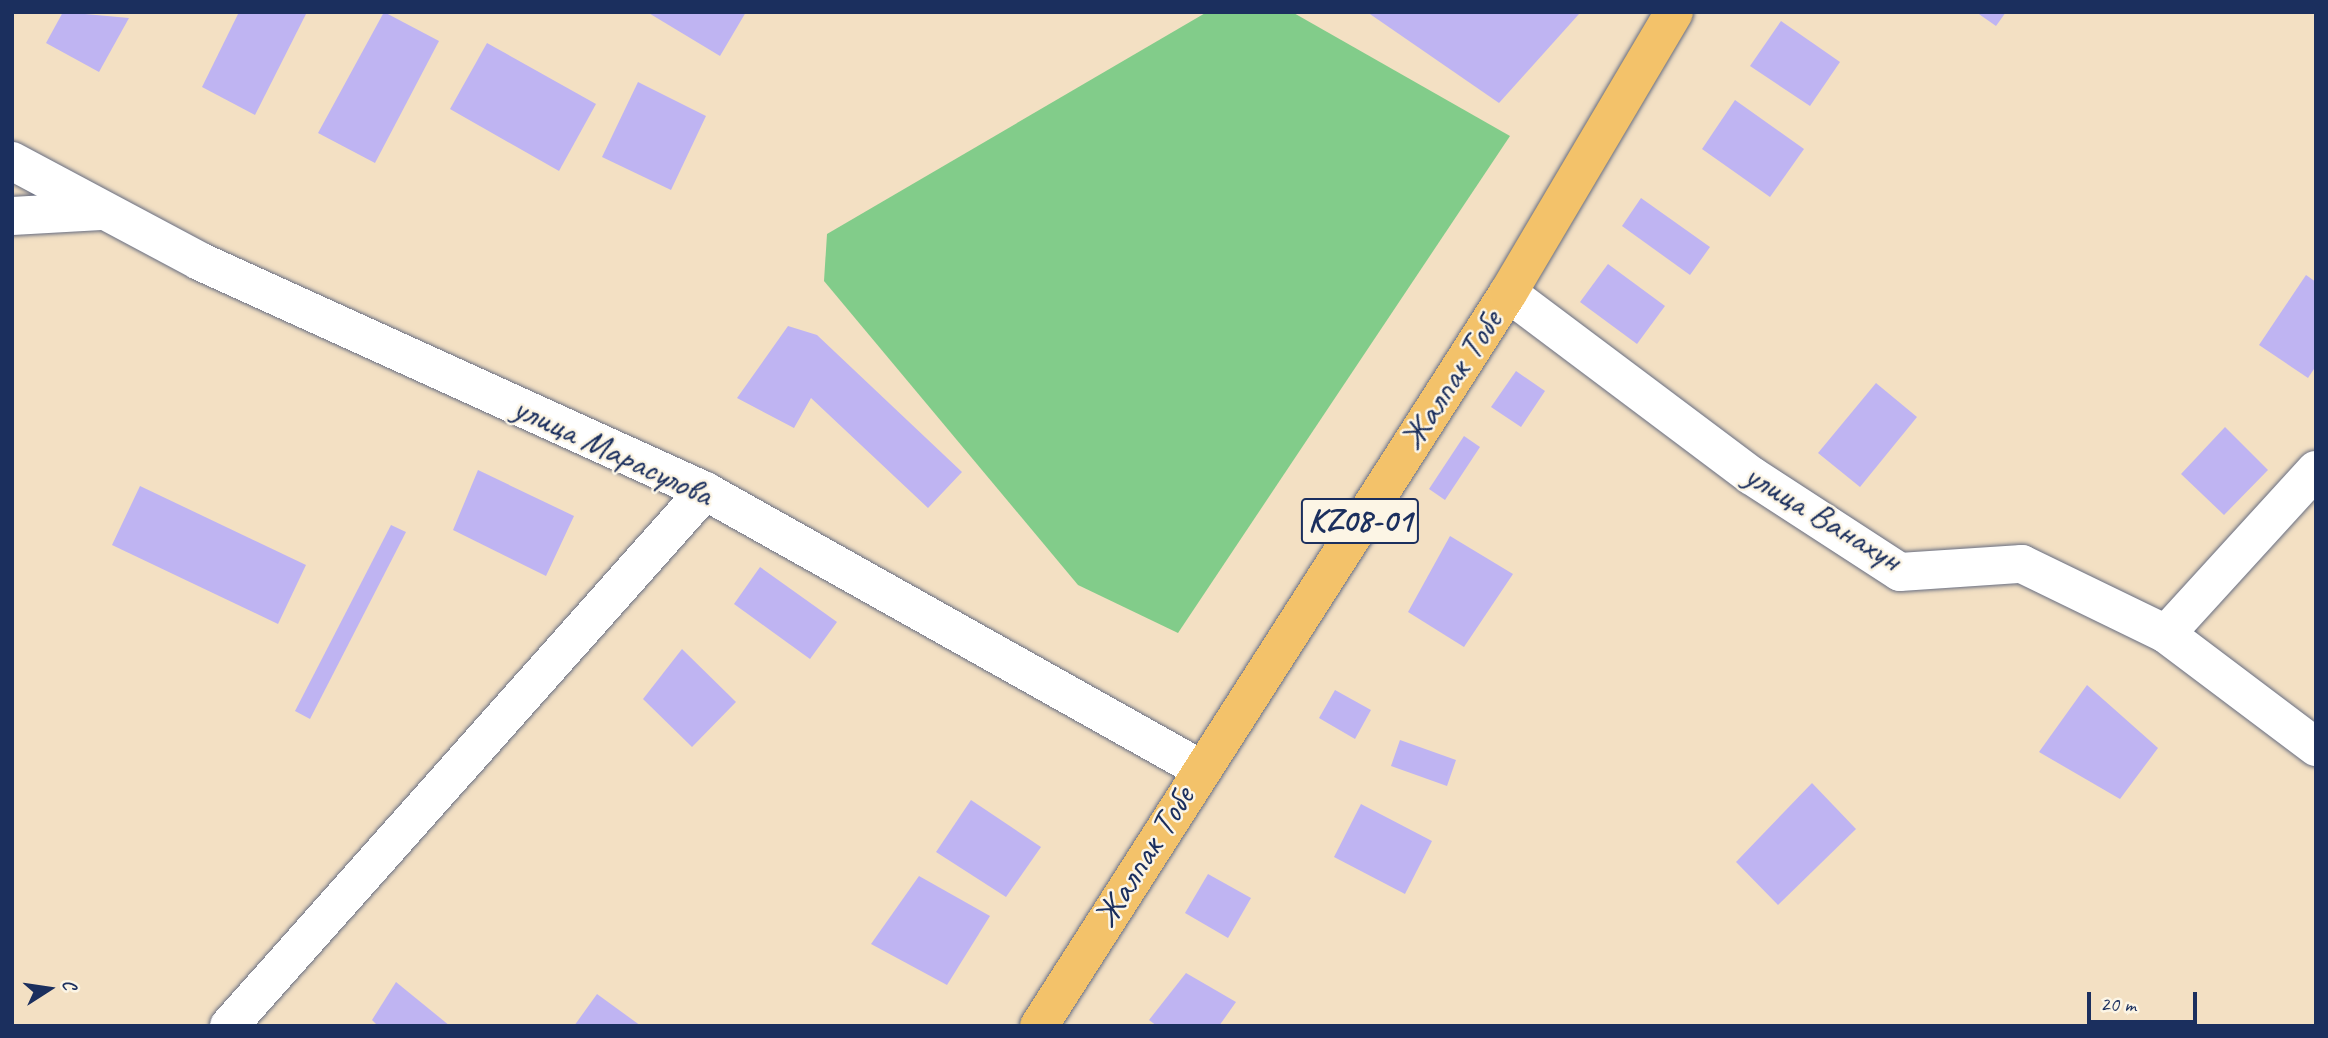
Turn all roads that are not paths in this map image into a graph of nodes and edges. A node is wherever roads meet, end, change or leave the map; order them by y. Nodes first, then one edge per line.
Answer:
1 (1674, 12) edge
2 (12, 161) edge
3 (101, 211) junction
4 (12, 216) edge
5 (1508, 293) junction
6 (2316, 470) edge
7 (705, 491) junction
8 (2166, 634) junction
9 (2316, 747) edge
10 (1199, 768) junction
11 (229, 1026) edge
12 (1040, 1026) edge

1 - 5 main road, Жалпак Тобе / KZ08-01
2 - 3 street, улица Марасулова
3 - 4 street
3 - 7 street, улица Марасулова
5 - 8 street, улица Ванахун
5 - 10 main road, Жалпак Тобе / KZ08-01
6 - 8 street
7 - 10 street, улица Марасулова
7 - 11 street
8 - 9 street, улица Ванахун
10 - 12 main road, Жалпак Тобе / KZ08-01

